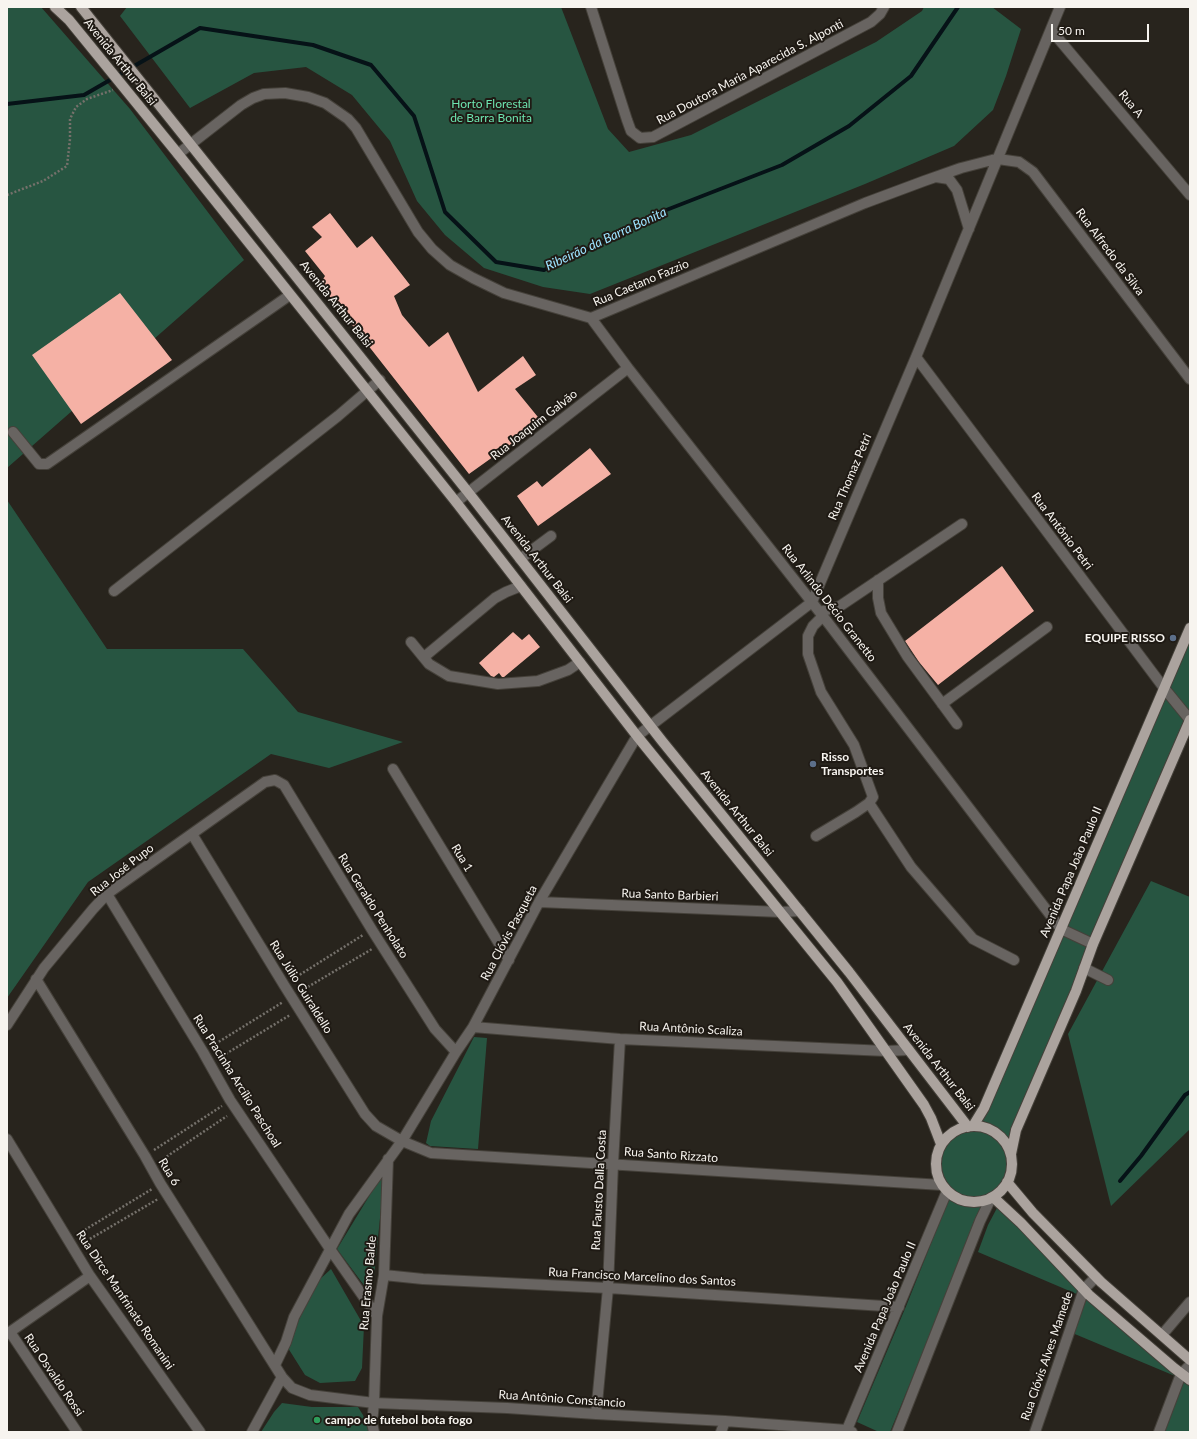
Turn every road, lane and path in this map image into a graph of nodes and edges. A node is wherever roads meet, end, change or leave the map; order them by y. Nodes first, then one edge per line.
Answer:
1 (55, 7) edge
2 (82, 7) edge
3 (591, 7) edge
4 (884, 7) edge
5 (1060, 7) edge
6 (69, 20) junction
7 (1051, 30) junction
8 (122, 85) junction
9 (190, 144) junction
10 (178, 154) junction
11 (998, 159) junction
12 (936, 177) junction
13 (7, 195) edge
14 (1190, 195) edge
15 (969, 229) junction
16 (290, 295) junction
17 (591, 318) junction
18 (916, 357) junction
19 (628, 368) junction
20 (1190, 379) edge
21 (380, 380) junction
22 (366, 391) junction
23 (13, 432) dead end
24 (468, 492) junction
25 (456, 502) junction
26 (962, 524) dead end
27 (551, 536) dead end
28 (520, 559) junction
29 (878, 580) junction
30 (521, 586) junction
31 (114, 591) dead end
32 (812, 602) junction
33 (824, 618) junction
34 (1047, 627) dead end
35 (1190, 628) edge
36 (411, 642) dead end
37 (593, 653) junction
38 (424, 657) junction
39 (580, 662) junction
40 (1164, 688) junction
41 (942, 704) junction
42 (1190, 720) edge
43 (957, 724) dead end
44 (650, 726) junction
45 (637, 736) junction
46 (393, 769) dead end
47 (266, 782) joint
48 (869, 802) junction
49 (192, 834) junction
50 (816, 836) dead end
51 (107, 894) junction
52 (539, 902) junction
53 (800, 911) junction
54 (780, 912) junction
55 (1061, 929) junction
56 (372, 930) junction
57 (381, 944) junction
58 (1093, 944) junction
59 (509, 960) junction
60 (1014, 960) dead end
61 (1084, 968) junction
62 (36, 979) junction
63 (1108, 980) dead end
64 (284, 985) junction
65 (291, 997) junction
66 (299, 1009) junction
67 (7, 1024) edge
68 (473, 1027) junction
69 (620, 1039) junction
70 (909, 1050) junction
71 (886, 1051) junction
72 (203, 1052) junction
73 (456, 1052) junction
74 (210, 1063) junction
75 (230, 1100) junction
76 (236, 1110) junction
77 (970, 1126) junction
78 (7, 1138) edge
79 (402, 1140) junction
80 (941, 1144) junction
81 (1011, 1154) junction
82 (145, 1156) junction
83 (388, 1159) junction
84 (613, 1164) junction
85 (152, 1167) junction
86 (1007, 1182) junction
87 (160, 1183) junction
88 (944, 1188) junction
89 (167, 1194) junction
90 (992, 1198) junction
91 (71, 1244) junction
92 (330, 1249) junction
93 (384, 1275) junction
94 (90, 1276) junction
95 (1096, 1277) junction
96 (608, 1288) junction
97 (1084, 1289) junction
98 (1190, 1302) edge
99 (899, 1307) junction
100 (377, 1316) junction
101 (9, 1333) edge
102 (1162, 1335) junction
103 (1190, 1360) edge
104 (1190, 1364) edge
105 (275, 1365) junction
106 (1181, 1374) junction
107 (282, 1377) junction
108 (1190, 1380) edge
109 (374, 1403) junction
110 (596, 1414) junction
111 (725, 1421) junction
112 (848, 1431) edge
113 (77, 1432) edge
114 (200, 1432) edge
115 (252, 1432) edge
116 (374, 1432) edge
117 (721, 1432) edge
118 (897, 1432) edge
119 (1035, 1432) edge
120 (1159, 1432) edge

1 - 6 main road, Avenida Arthur Balsi
2 - 6 main road
2 - 9 main road, Avenida Arthur Balsi
3 - 4 street, Rua Doutora Maria Aparecida S. Alponti
5 - 7 street, Rua Thomaz Petri
6 - 8 main road, Avenida Arthur Balsi
7 - 11 street, Rua Thomaz Petri
7 - 14 street, Rua A
8 - 10 main road, Avenida Arthur Balsi
8 - 13 path
9 - 10 street, Rua Caetano Fazzio
9 - 17 street, Rua Caetano Fazzio
9 - 21 main road, Avenida Arthur Balsi
10 - 16 main road, Avenida Arthur Balsi
11 - 12 street, Rua Caetano Fazzio
11 - 15 street, Rua Thomaz Petri
11 - 20 street, Rua Alfredo da Silva
12 - 15 street
12 - 17 street, Rua Caetano Fazzio
15 - 18 street, Rua Thomaz Petri
16 - 22 main road, Avenida Arthur Balsi
16 - 23 street
17 - 19 street, Rua Arlindo Décio Granetto
18 - 32 street, Rua Thomaz Petri
18 - 40 street, Rua Antônio Petri
19 - 24 street, Rua Joaquim Galvão
19 - 32 street, Rua Arlindo Décio Granetto
21 - 22 street
21 - 24 main road, Avenida Arthur Balsi
22 - 25 main road, Avenida Arthur Balsi
22 - 31 street
24 - 25 street, Rua Joaquim Galvão
24 - 28 main road, Avenida Arthur Balsi
25 - 30 main road, Avenida Arthur Balsi
26 - 29 street
27 - 28 street
28 - 37 main road, Avenida Arthur Balsi
29 - 33 street
29 - 41 street
30 - 38 street
30 - 39 main road, Avenida Arthur Balsi
32 - 33 street, Rua Arlindo Décio Granetto
32 - 44 street, Rua Thomaz Petri
33 - 48 street
33 - 55 street, Rua Arlindo Décio Granetto
34 - 41 street
35 - 40 main road, Avenida Papa João Paulo II
36 - 38 street
37 - 39 main road
37 - 44 main road, Avenida Arthur Balsi
38 - 39 street
39 - 45 main road, Avenida Arthur Balsi
40 - 42 street, Rua Antônio Petri
40 - 55 main road, Avenida Papa João Paulo II
41 - 43 street
42 - 58 main road
44 - 45 street, Rua Thomaz Petri
44 - 53 main road, Avenida Arthur Balsi
45 - 52 street, Rua Clóvis Pasqueta
45 - 54 main road, Avenida Arthur Balsi
46 - 59 street, Rua 1
47 - 49 street, Rua José Pupo
47 - 56 street, Rua Geraldo Penholato
48 - 50 street
48 - 60 street
49 - 51 street, Rua José Pupo
49 - 64 street, Rua Júlio Guiraldello
51 - 62 street, Rua José Pupo
51 - 72 street, Rua Pracinha Arcílio Paschoal
52 - 54 street, Rua Santo Barbieri
52 - 59 street, Rua Clóvis Pasqueta
53 - 54 street, Rua Santo Barbieri
53 - 70 main road, Avenida Arthur Balsi
54 - 71 main road, Avenida Arthur Balsi
55 - 58 street
55 - 77 main road, Avenida Papa João Paulo II
56 - 57 street, Rua Geraldo Penholato
56 - 64 path
57 - 65 path
57 - 73 street, Rua Geraldo Penholato
58 - 61 main road
59 - 68 street, Rua Clóvis Pasqueta
61 - 63 street
61 - 81 main road
62 - 67 street, Rua José Pupo
62 - 82 street, Rua 6
64 - 65 street, Rua Júlio Guiraldello
65 - 66 street, Rua Júlio Guiraldello
65 - 72 path
66 - 74 path
66 - 79 street, Rua Júlio Guiraldello
68 - 69 street, Rua Antônio Scaliza
68 - 73 street, Rua Clóvis Pasqueta
69 - 71 street, Rua Antônio Scaliza
69 - 84 street, Rua Fausto Dalla Costa
70 - 71 street, Rua Antônio Scaliza
70 - 77 main road, Avenida Arthur Balsi
71 - 80 main road, Avenida Arthur Balsi
72 - 74 street, Rua Pracinha Arcílio Paschoal
73 - 79 street, Rua Clóvis Pasqueta
74 - 75 street, Rua Pracinha Arcílio Paschoal
75 - 76 street, Rua Pracinha Arcílio Paschoal
75 - 82 path
76 - 85 path
76 - 92 street, Rua Pracinha Arcílio Paschoal
77 - 80 main road
77 - 81 main road
78 - 91 street, Rua Dirce Manfrinato Romanini
79 - 83 street
79 - 84 street, Rua Santo Rizzato
80 - 88 main road
81 - 86 main road
82 - 85 street, Rua 6
83 - 92 street
83 - 93 street, Rua Erasmo Balde
84 - 88 street, Rua Santo Rizzato
84 - 96 street, Rua Fausto Dalla Costa
85 - 87 street, Rua 6
86 - 90 main road
86 - 95 main road
87 - 89 street, Rua 6
87 - 91 path
88 - 90 main road
88 - 99 street, Avenida Papa João Paulo II
89 - 91 path
89 - 105 street, Rua 6
90 - 97 main road
90 - 118 street
91 - 94 street, Rua Dirce Manfrinato Romanini
92 - 100 street, Rua Pracinha Arcílio Paschoal
92 - 105 street
93 - 96 street, Rua Francisco Marcelino dos Santos
93 - 100 street, Rua Erasmo Balde
94 - 101 street
94 - 114 street, Rua Dirce Manfrinato Romanini
95 - 97 street
95 - 102 main road
96 - 99 street, Rua Francisco Marcelino dos Santos
96 - 110 street, Rua Fausto Dalla Costa
97 - 106 main road
97 - 119 street, Rua Clóvis Alves Mamede
98 - 102 street
99 - 112 street, Avenida Papa João Paulo II
100 - 109 street, Rua Erasmo Balde
101 - 113 street, Rua Osvaldo Rossi
102 - 103 main road
104 - 106 street
105 - 107 street, Rua 6
106 - 108 main road
106 - 120 street
107 - 109 street, Rua Antônio Constancio
107 - 115 street
109 - 110 street, Rua Antônio Constancio
109 - 116 street, Rua Erasmo Balde
110 - 111 street, Rua Antônio Constancio
111 - 112 street, Rua Antônio Constancio
111 - 117 street

